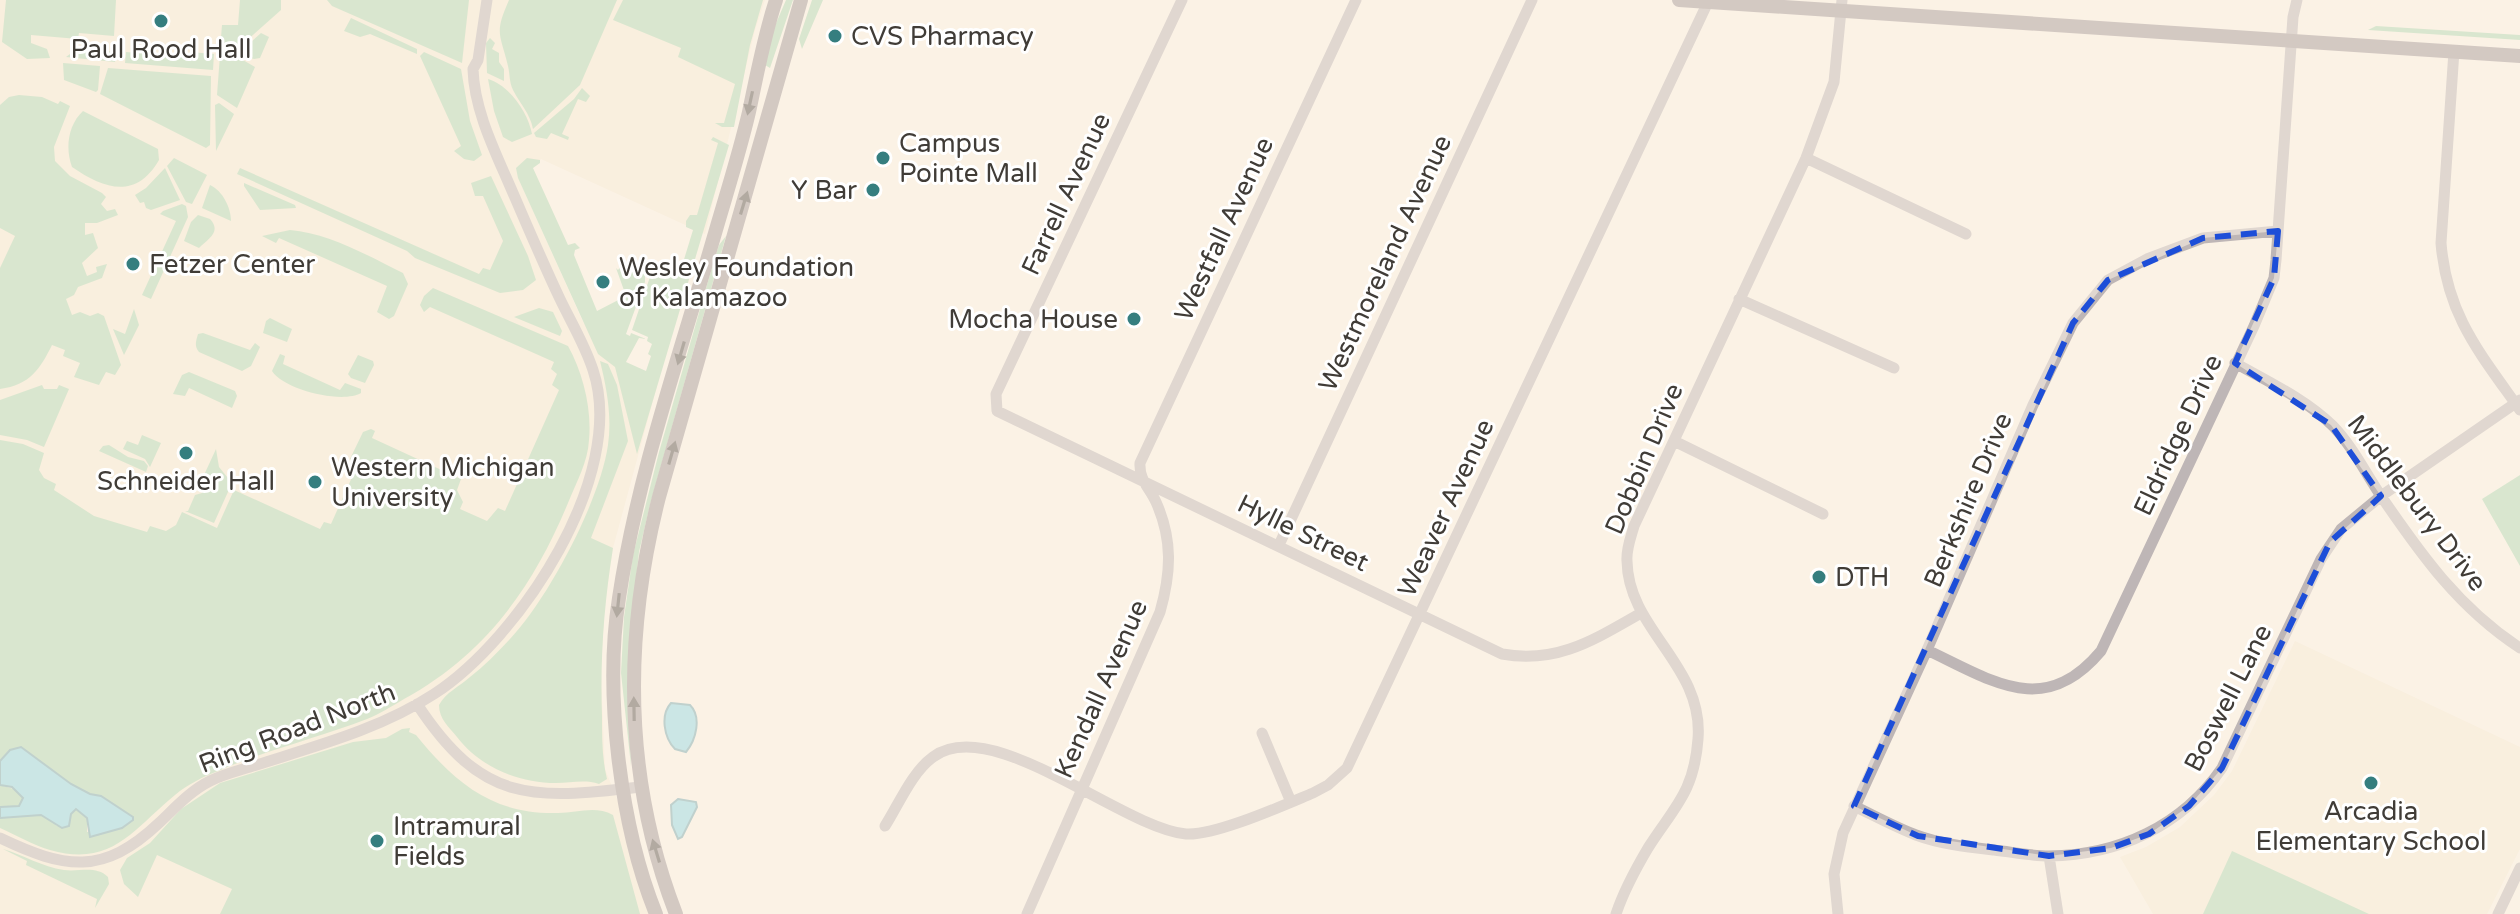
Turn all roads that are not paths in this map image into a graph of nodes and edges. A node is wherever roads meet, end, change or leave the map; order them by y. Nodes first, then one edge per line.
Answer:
1 (487, 0) edge
2 (776, 0) edge
3 (801, 0) edge
4 (1182, 0) edge
5 (1356, 0) edge
6 (1532, 0) edge
7 (1679, 0) edge
8 (2297, 0) edge
9 (1708, 2) junction
10 (1842, 6) edge
11 (2293, 39) junction
12 (2454, 51) junction
13 (2520, 56) edge
14 (756, 73) junction
15 (778, 79) junction
16 (1806, 158) junction
17 (2278, 231) junction
18 (1966, 234) dead end
19 (1739, 299) junction
20 (2235, 363) junction
21 (1894, 368) dead end
22 (2518, 405) edge
23 (996, 407) joint
24 (1674, 441) junction
25 (1141, 479) junction
26 (2381, 496) junction
27 (1823, 514) dead end
28 (1279, 545) junction
29 (1641, 613) junction
30 (1421, 615) junction
31 (2520, 648) edge
32 (1927, 650) junction
33 (417, 704) junction
34 (1262, 733) dead end
35 (640, 787) junction
36 (624, 788) junction
37 (1082, 788) junction
38 (1291, 802) junction
39 (1854, 806) junction
40 (885, 826) dead end
41 (0, 838) edge
42 (2049, 856) junction
43 (2520, 868) edge
44 (656, 914) edge
45 (676, 914) edge
46 (1027, 914) edge
47 (1616, 914) edge
48 (1838, 914) edge
49 (2058, 914) edge
50 (2498, 914) edge

1 - 33 street, Ring Road North
2 - 14 street
3 - 15 street
4 - 23 street, Farrell Avenue
5 - 25 street, Westfall Avenue
6 - 28 street, Westmoreland Avenue
7 - 9 street
8 - 11 street, Eldridge Drive
9 - 10 street
9 - 30 street, Weaver Avenue
10 - 11 street
10 - 16 street, Dobbin Drive
11 - 12 street
11 - 17 street, Eldridge Drive
12 - 13 street
12 - 22 street
14 - 15 street
14 -> 36 street
35 -> 15 street
16 - 18 street
16 - 19 street, Dobbin Drive
17 - 20 street, Eldridge Drive
17 - 32 street, Berkshire Drive
19 - 21 street
19 - 24 street, Dobbin Drive
20 - 26 street, Middlebury Drive
20 - 32 street, Eldridge Drive
22 - 26 street, Boswell Lane
23 - 25 street, Hylle Street
24 - 27 street
24 - 29 street, Dobbin Drive
25 - 28 street, Hylle Street
25 - 37 street, Kendall Avenue
26 - 31 street, Middlebury Drive
26 - 42 street, Boswell Lane
28 - 30 street, Hylle Street
29 - 30 street, Hylle Street
29 - 47 street, Dobbin Drive
30 - 38 street, Weaver Avenue
32 - 39 street, Berkshire Drive
33 - 36 street
33 - 41 street, Ring Road North
34 - 38 street
35 - 36 street
45 -> 35 street
36 - 44 street
37 - 38 street, Weaver Avenue
37 - 40 street, Weaver Avenue
37 - 46 street, Kendall Avenue
39 - 42 street, Boswell Lane
39 - 48 street, Berkshire Drive
42 - 49 street
43 - 50 street

